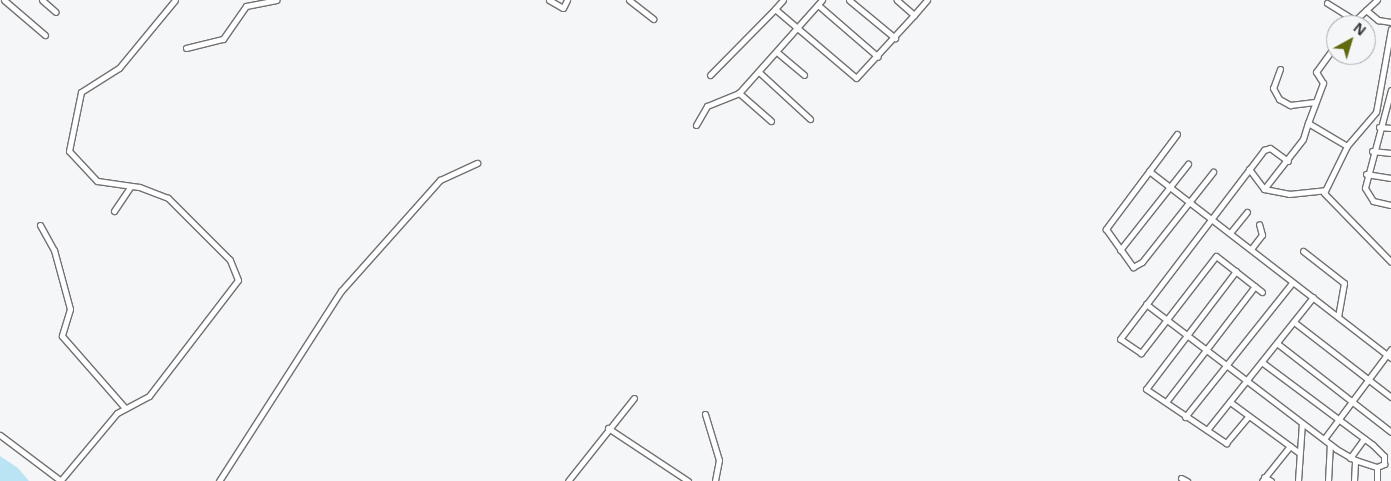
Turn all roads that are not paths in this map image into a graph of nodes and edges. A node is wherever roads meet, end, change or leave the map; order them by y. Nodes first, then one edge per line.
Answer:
1 (4, 0) edge
2 (42, 0) edge
3 (176, 0) edge
4 (276, 0) edge
5 (549, 0) edge
6 (567, 0) edge
7 (783, 0) edge
8 (822, 0) edge
9 (849, 0) edge
10 (898, 0) edge
11 (927, 0) edge
12 (1377, 0) edge
13 (632, 1) edge
14 (1327, 2) dead end
15 (818, 5) junction
16 (775, 9) junction
17 (1366, 10) junction
18 (56, 12) dead end
19 (914, 15) junction
20 (1346, 15) edge
21 (1360, 15) edge
22 (652, 19) dead end
23 (1391, 22) edge
24 (799, 28) junction
25 (1391, 29) edge
26 (45, 35) dead end
27 (894, 38) junction
28 (186, 48) dead end
29 (778, 53) junction
30 (878, 57) junction
31 (1326, 58) edge
32 (1280, 69) dead end
33 (760, 73) junction
34 (710, 75) dead end
35 (804, 75) dead end
36 (1391, 90) edge
37 (739, 93) junction
38 (1315, 102) junction
39 (1390, 102) edge
40 (810, 120) dead end
41 (771, 121) dead end
42 (1308, 123) junction
43 (696, 125) dead end
44 (1379, 126) junction
45 (1391, 128) edge
46 (1177, 134) dead end
47 (1347, 146) junction
48 (1372, 151) junction
49 (1391, 153) edge
50 (1288, 161) junction
51 (477, 163) dead end
52 (1188, 164) dead end
53 (1249, 169) junction
54 (1149, 171) junction
55 (1213, 172) dead end
56 (1366, 174) junction
57 (1391, 178) edge
58 (131, 186) junction
59 (1169, 186) junction
60 (1264, 189) junction
61 (1325, 190) junction
62 (1190, 202) junction
63 (1391, 205) edge
64 (114, 211) dead end
65 (1247, 212) dead end
66 (1211, 219) junction
67 (1259, 224) dead end
68 (40, 225) dead end
69 (1230, 233) junction
70 (1251, 249) junction
71 (1120, 250) junction
72 (1303, 251) dead end
73 (1391, 262) edge
74 (1236, 271) junction
75 (1292, 283) junction
76 (1255, 286) junction
77 (1262, 292) dead end
78 (1313, 297) junction
79 (1146, 304) junction
80 (1338, 316) junction
81 (1167, 320) junction
82 (1294, 322) junction
83 (1185, 334) junction
84 (1278, 344) junction
85 (1205, 349) junction
86 (1391, 349) edge
87 (1389, 356) edge
88 (1263, 362) junction
89 (1227, 366) junction
90 (1370, 378) junction
91 (1247, 381) junction
92 (1391, 397) edge
93 (634, 398) dead end
94 (1351, 401) junction
95 (1166, 402) junction
96 (1230, 402) junction
97 (125, 408) junction
98 (705, 414) dead end
99 (1249, 416) junction
100 (1185, 417) junction
101 (1337, 421) junction
102 (1302, 423) junction
103 (608, 428) junction
104 (1207, 430) junction
105 (1391, 432) edge
106 (0, 434) edge
107 (1324, 439) junction
108 (1364, 439) junction
109 (1330, 445) junction
110 (1290, 446) junction
111 (1298, 452) junction
112 (1352, 459) junction
113 (1377, 467) junction
114 (1263, 479) edge
115 (61, 481) edge
116 (219, 481) edge
117 (568, 481) edge
118 (688, 481) edge
119 (715, 481) edge
120 (1270, 481) edge
121 (1298, 481) edge
122 (1328, 481) edge
123 (1354, 481) edge
124 (1377, 481) edge

1 - 26 street
2 - 18 street
3 - 58 street
4 - 28 street
5 - 6 street
7 - 16 street
8 - 15 street
9 - 27 street
10 - 19 street
11 - 19 street
12 - 17 street
13 - 22 street
14 - 20 street
15 - 24 street
15 - 30 street
16 - 24 street
16 - 34 street
17 - 21 street
17 - 23 street
19 - 27 street
24 - 29 street
24 - 30 street
25 - 47 street
27 - 30 street
29 - 33 street
29 - 35 street
31 - 38 street
32 - 38 street
33 - 37 street
33 - 40 street
36 - 39 street
37 - 41 street
37 - 43 street
38 - 42 street
39 - 44 street
42 - 47 street
42 - 50 street
44 - 45 street
44 - 48 street
46 - 54 street
47 - 61 street
48 - 49 street
48 - 56 street
50 - 53 street
50 - 60 street
51 - 116 street
52 - 59 street
53 - 60 street
53 - 66 street
54 - 59 street
54 - 71 street
55 - 62 street
56 - 57 street
56 - 63 street
58 - 64 street
58 - 97 street
59 - 62 street
59 - 71 street
60 - 61 street
61 - 73 street
62 - 66 street
62 - 71 street
65 - 69 street
66 - 69 street
66 - 79 street
67 - 70 street
68 - 97 street
69 - 70 street
70 - 75 street
72 - 80 street
74 - 76 street
74 - 81 street
74 - 83 street
75 - 78 street
75 - 89 street
76 - 77 street
76 - 85 street
78 - 80 street
78 - 82 street
79 - 81 street
79 - 81 street
80 - 87 street
81 - 83 street
82 - 84 street
82 - 90 street
83 - 85 street
83 - 95 street
84 - 88 street
84 - 94 street
85 - 89 street
85 - 95 street
86 - 87 street
87 - 90 street
88 - 91 street
88 - 101 street
89 - 91 street
89 - 100 street
90 - 92 street
90 - 94 street
91 - 96 street
91 - 102 street
93 - 103 street
94 - 101 street
94 - 105 street
95 - 100 street
96 - 99 street
96 - 104 street
97 - 115 street
98 - 119 street
99 - 104 street
99 - 110 street
100 - 104 street
101 - 107 street
101 - 108 street
102 - 107 street
102 - 111 street
103 - 117 street
103 - 118 street
106 - 115 street
107 - 109 street
108 - 112 street
108 - 113 street
109 - 112 street
109 - 122 street
110 - 111 street
110 - 114 street
111 - 121 street
112 - 113 street
112 - 123 street
113 - 124 street
114 - 120 street

